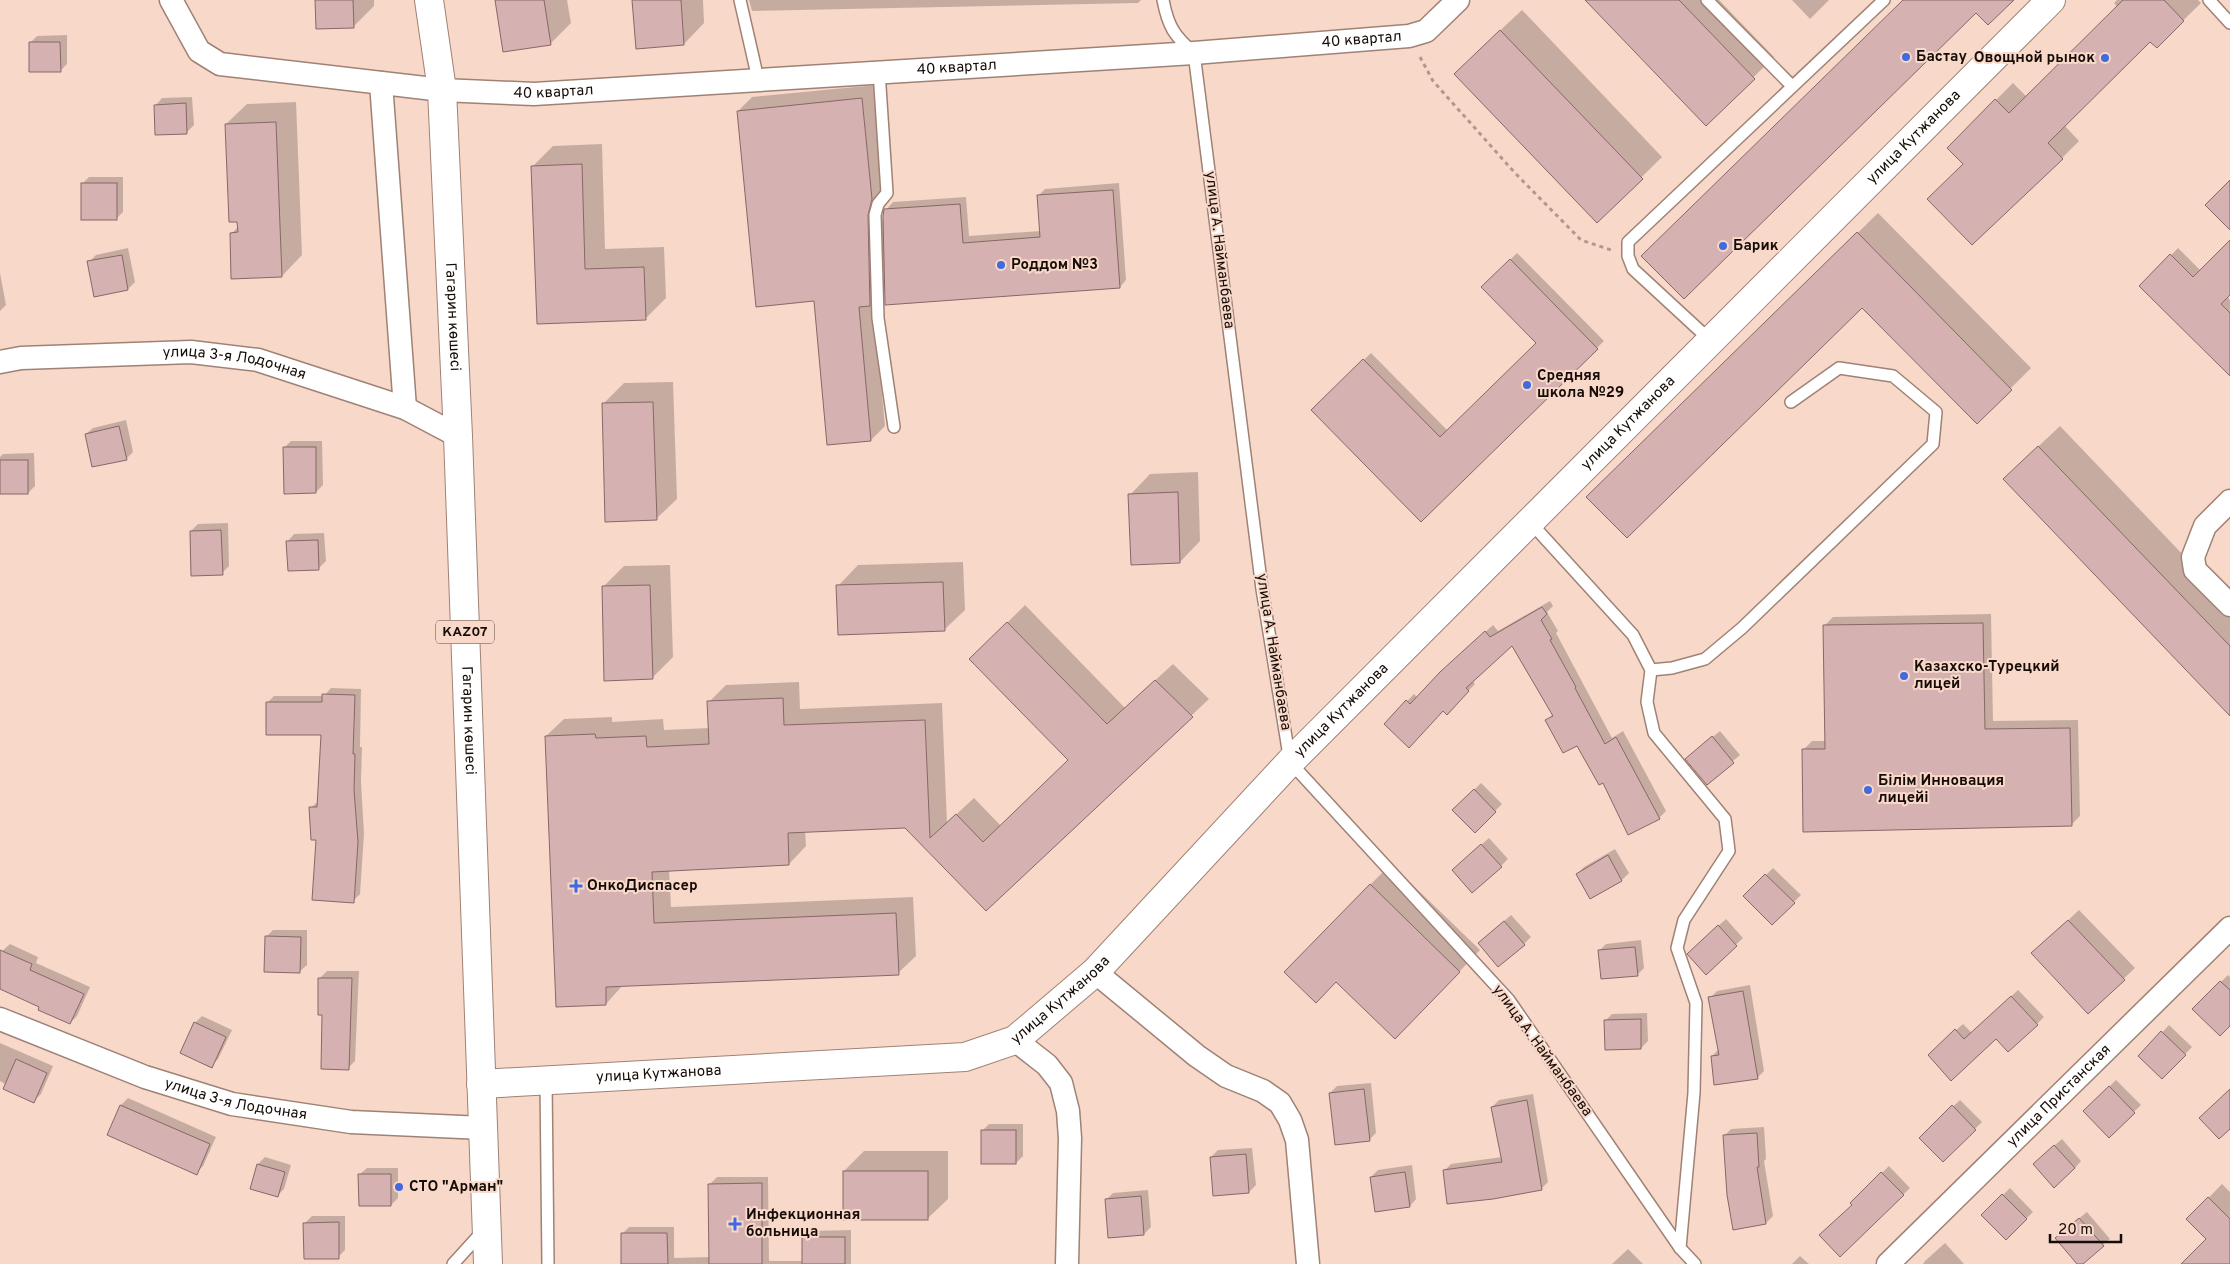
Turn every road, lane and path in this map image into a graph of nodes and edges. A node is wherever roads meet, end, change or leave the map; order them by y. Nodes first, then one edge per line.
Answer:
1 (171, 0) edge
2 (429, 0) edge
3 (740, 0) edge
4 (1163, 0) edge
5 (1458, 0) edge
6 (1707, 0) edge
7 (1884, 0) edge
8 (2050, 0) edge
9 (2209, 0) edge
10 (2230, 22) edge
11 (1409, 36) junction
12 (1194, 53) junction
13 (879, 71) junction
14 (758, 78) junction
15 (381, 83) junction
16 (1792, 86) junction
17 (442, 90) junction
18 (1628, 256) junction
19 (1712, 341) junction
20 (0, 362) edge
21 (1791, 402) dead end
22 (405, 408) junction
23 (894, 427) dead end
24 (458, 436) junction
25 (2230, 502) edge
26 (1531, 523) junction
27 (2230, 605) edge
28 (1651, 670) junction
29 (1290, 762) junction
30 (2230, 928) edge
31 (1095, 972) junction
32 (0, 1019) edge
33 (1015, 1040) junction
34 (546, 1081) junction
35 (481, 1084) junction
36 (483, 1128) junction
37 (486, 1228) junction
38 (1680, 1248) junction
39 (453, 1264) edge
40 (488, 1264) edge
41 (548, 1264) edge
42 (1067, 1264) edge
43 (1308, 1264) edge
44 (1695, 1264) edge
45 (1888, 1264) edge

1 - 15 street, 40 квартал
2 - 17 main road, Гагарин көшесі / KAZ07
3 - 14 lane
4 - 12 lane
5 - 11 street, 40 квартал
6 - 16 lane
7 - 16 lane
8 - 19 main road, улица Кутжанова
9 - 10 lane
11 - 12 street, 40 квартал
11 - 18 path
12 - 13 street, 40 квартал
12 - 29 lane, улица А. Найманбаева
13 - 14 street, 40 квартал
13 - 23 lane
14 - 17 street, 40 квартал
15 - 17 street, 40 квартал
15 - 22 street
16 - 18 lane
17 - 24 main road, Гагарин көшесі / KAZ07
18 - 19 lane
19 - 26 main road, улица Кутжанова
20 - 22 street, улица 3-я Лодочная
21 - 28 lane
22 - 24 street, улица 3-я Лодочная
24 - 35 main road, Гагарин көшесі / KAZ07
25 - 27 street
26 - 28 lane
26 - 29 main road, улица Кутжанова
28 - 38 lane
29 - 31 main road, улица Кутжанова
29 - 38 lane, улица А. Найманбаева
30 - 45 street, улица Пристанская
31 - 33 main road, улица Кутжанова
31 - 43 street
32 - 36 street, улица 3-я Лодочная
33 - 34 main road, улица Кутжанова
33 - 42 street
34 - 35 main road, улица Кутжанова
34 - 41 lane
35 - 36 main road, Гагарин көшесі / KAZ07
36 - 37 main road, Гагарин көшесі / KAZ07
37 - 39 lane
37 - 40 main road, Гагарин көшесі / KAZ07
38 - 44 lane, улица А. Найманбаева

